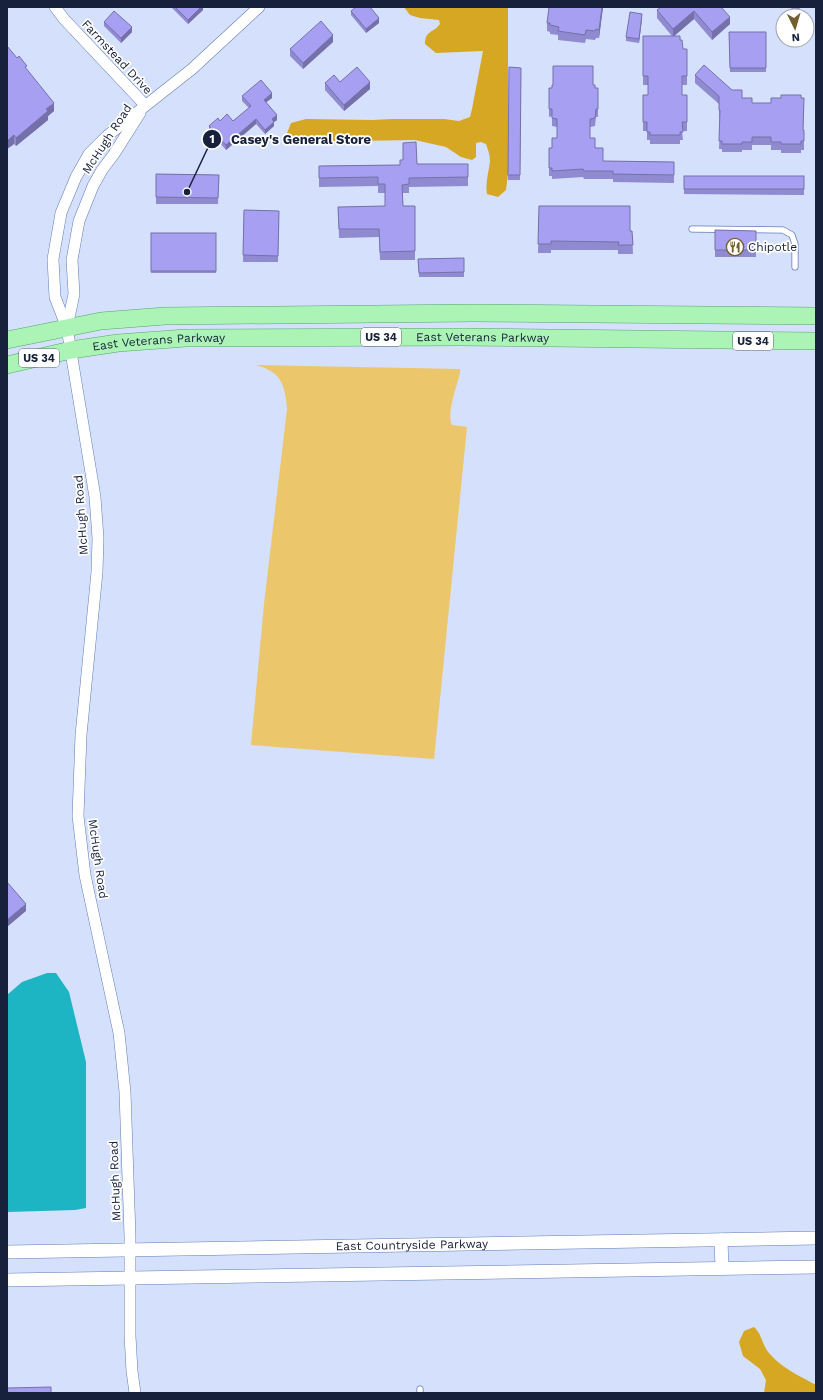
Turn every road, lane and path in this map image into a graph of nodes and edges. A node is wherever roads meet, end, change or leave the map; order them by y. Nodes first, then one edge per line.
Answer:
1 (56, 7) edge
2 (259, 7) edge
3 (145, 105) junction
4 (692, 230) dead end
5 (794, 267) dead end
6 (816, 316) edge
7 (67, 328) junction
8 (7, 340) edge
9 (816, 341) edge
10 (71, 350) junction
11 (7, 364) edge
12 (816, 1238) edge
13 (721, 1240) junction
14 (130, 1250) junction
15 (7, 1252) edge
16 (816, 1267) edge
17 (722, 1268) junction
18 (130, 1278) junction
19 (7, 1280) edge
20 (135, 1393) edge

1 - 3 street, Farmstead Drive
2 - 3 street, McHugh Road
3 - 7 street, McHugh Road
3 - 7 street, McHugh Road
4 - 5 lane
6 - 7 main road, East Veterans Parkway / US 34
7 - 8 main road, East Veterans Parkway / US 34
7 - 10 street, McHugh Road
9 - 10 main road, East Veterans Parkway / US 34
10 - 11 main road, East Veterans Parkway / US 34
10 - 14 street, McHugh Road
12 - 13 street, East Countryside Parkway
13 - 14 street, East Countryside Parkway
13 - 17 street
14 - 15 street, East Countryside Parkway
14 - 18 street, McHugh Road
16 - 17 street
17 - 18 street
18 - 19 street
18 - 20 street, McHugh Road

